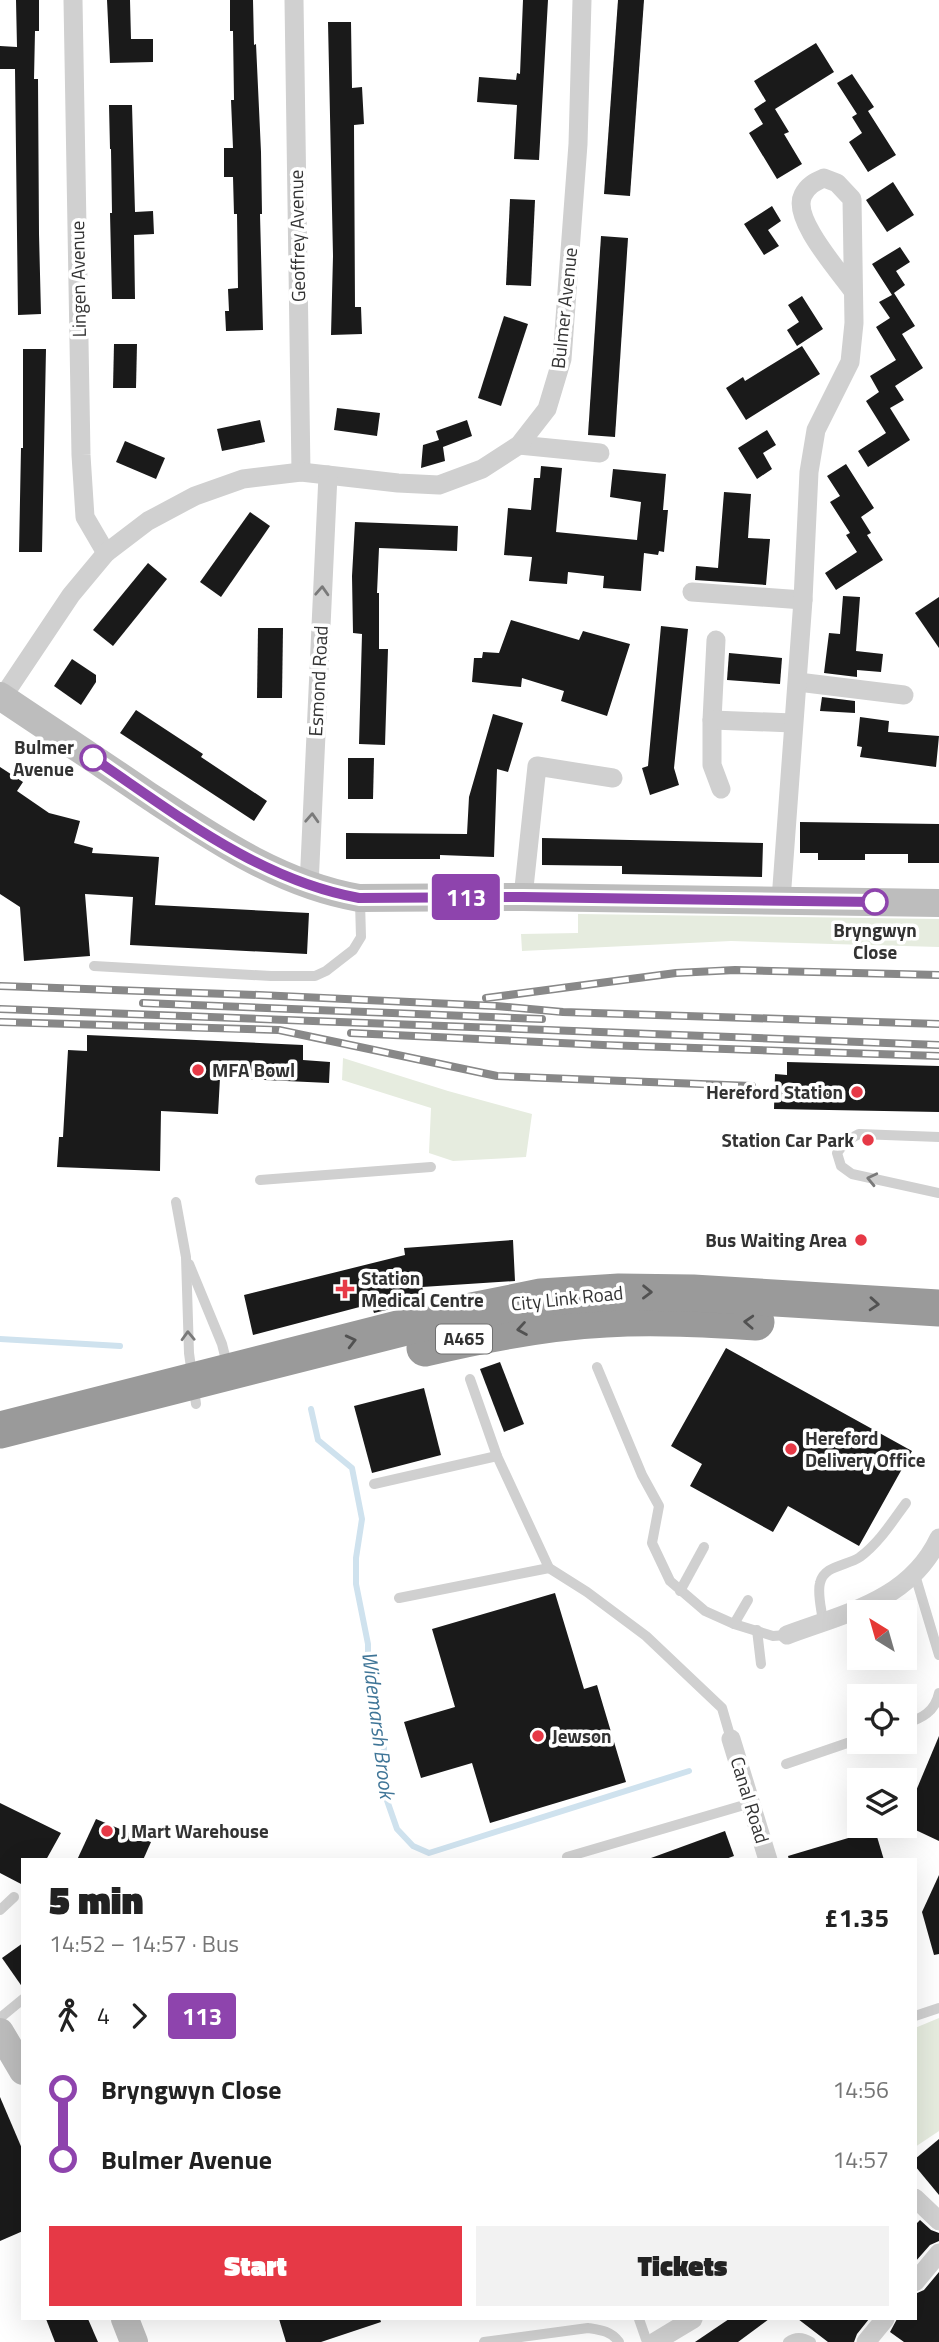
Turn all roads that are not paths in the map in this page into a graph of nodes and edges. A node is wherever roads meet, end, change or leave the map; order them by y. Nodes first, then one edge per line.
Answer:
1 (73, 0) edge
2 (294, 0) edge
3 (582, 0) edge
4 (853, 290) junction
5 (519, 445) junction
6 (600, 453) dead end
7 (301, 472) junction
8 (328, 475) junction
9 (106, 553) junction
10 (692, 592) dead end
11 (803, 600) junction
12 (716, 640) dead end
13 (797, 682) junction
14 (904, 695) dead end
15 (1, 697) edge
16 (712, 720) junction
17 (793, 723) junction
18 (613, 778) dead end
19 (721, 789) dead end
20 (309, 886) junction
21 (523, 897) junction
22 (359, 898) junction
23 (780, 900) junction
24 (939, 903) edge
25 (94, 966) dead end
26 (939, 1137) edge
27 (431, 1167) dead end
28 (260, 1180) dead end
29 (939, 1194) edge
30 (176, 1202) dead end
31 (186, 1257) junction
32 (939, 1308) edge
33 (939, 1332) edge
34 (597, 1367) dead end
35 (231, 1378) junction
36 (470, 1379) dead end
37 (194, 1392) junction
38 (0, 1430) edge
39 (0, 1453) edge
40 (497, 1456) junction
41 (374, 1484) dead end
42 (906, 1503) dead end
43 (939, 1538) edge
44 (704, 1547) dead end
45 (549, 1568) junction
46 (915, 1575) junction
47 (680, 1591) junction
48 (399, 1598) dead end
49 (748, 1600) dead end
50 (823, 1622) junction
51 (734, 1623) junction
52 (757, 1630) junction
53 (787, 1635) joint
54 (939, 1655) edge
55 (761, 1664) dead end
56 (939, 1693) edge
57 (917, 1720) edge
58 (732, 1739) joint
59 (847, 1743) edge
60 (786, 1764) dead end
61 (751, 1803) junction
62 (567, 1857) dead end
63 (767, 1858) edge
64 (14, 1897) dead end
65 (0, 1910) edge
66 (21, 2001) edge
67 (939, 2008) edge
68 (917, 2015) edge
69 (0, 2018) edge
70 (0, 2032) edge
71 (21, 2068) edge
72 (917, 2200) edge
73 (939, 2221) edge
74 (939, 2253) edge
75 (917, 2280) edge
76 (125, 2320) edge
77 (639, 2320) edge
78 (691, 2320) edge
79 (884, 2320) edge
80 (134, 2342) edge
81 (484, 2342) edge
82 (618, 2342) edge
83 (646, 2342) edge
84 (655, 2342) edge
85 (788, 2342) edge
86 (811, 2342) edge
87 (866, 2342) edge

1 - 9 street, Lingen Avenue
2 - 7 street, Geoffrey Avenue
3 - 5 street, Bulmer Avenue
4 - 4 street
4 - 11 street
5 - 6 street
5 - 8 street, Bulmer Avenue
7 - 8 street, Bulmer Avenue
7 - 9 street, Bulmer Avenue
20 -> 8 street, Esmond Road
9 - 15 street, Bulmer Avenue
10 - 11 street
11 - 13 street
12 - 16 street
13 - 14 street
13 - 17 street
15 - 20 street
16 - 17 street
16 - 19 street
17 - 23 street
18 - 21 street
20 - 22 street
21 - 22 street
21 - 23 street
22 - 25 lane
23 - 24 street
29 -> 26 lane
27 - 28 lane
30 - 31 lane
31 - 35 lane
37 -> 31 lane
35 -> 32 highway, City Link Road / A465
33 -> 37 highway, City Link Road / A465
34 - 47 lane
35 - 37 highway, City Link Road / A465
36 - 40 lane
37 - 38 highway, City Link Road / A465
37 - 39 highway, City Link Road / A465
40 - 41 lane
40 - 45 lane
42 - 50 lane
43 - 46 street
44 - 47 lane
45 - 48 lane
45 - 58 lane
46 - 50 street
46 - 54 lane
47 - 51 lane
49 - 51 lane
50 - 53 street
51 - 52 lane
52 - 53 lane
52 - 55 lane
56 - 57 lane
58 - 61 street, Canal Road
59 - 60 lane
61 - 62 lane
61 - 63 street, Canal Road
64 - 65 lane
66 - 69 lane
67 - 68 lane
70 - 71 street
72 - 73 street
74 - 75 street
76 - 80 street
77 - 83 lane
78 - 84 street
79 - 87 street
81 - 82 lane
85 - 86 lane

